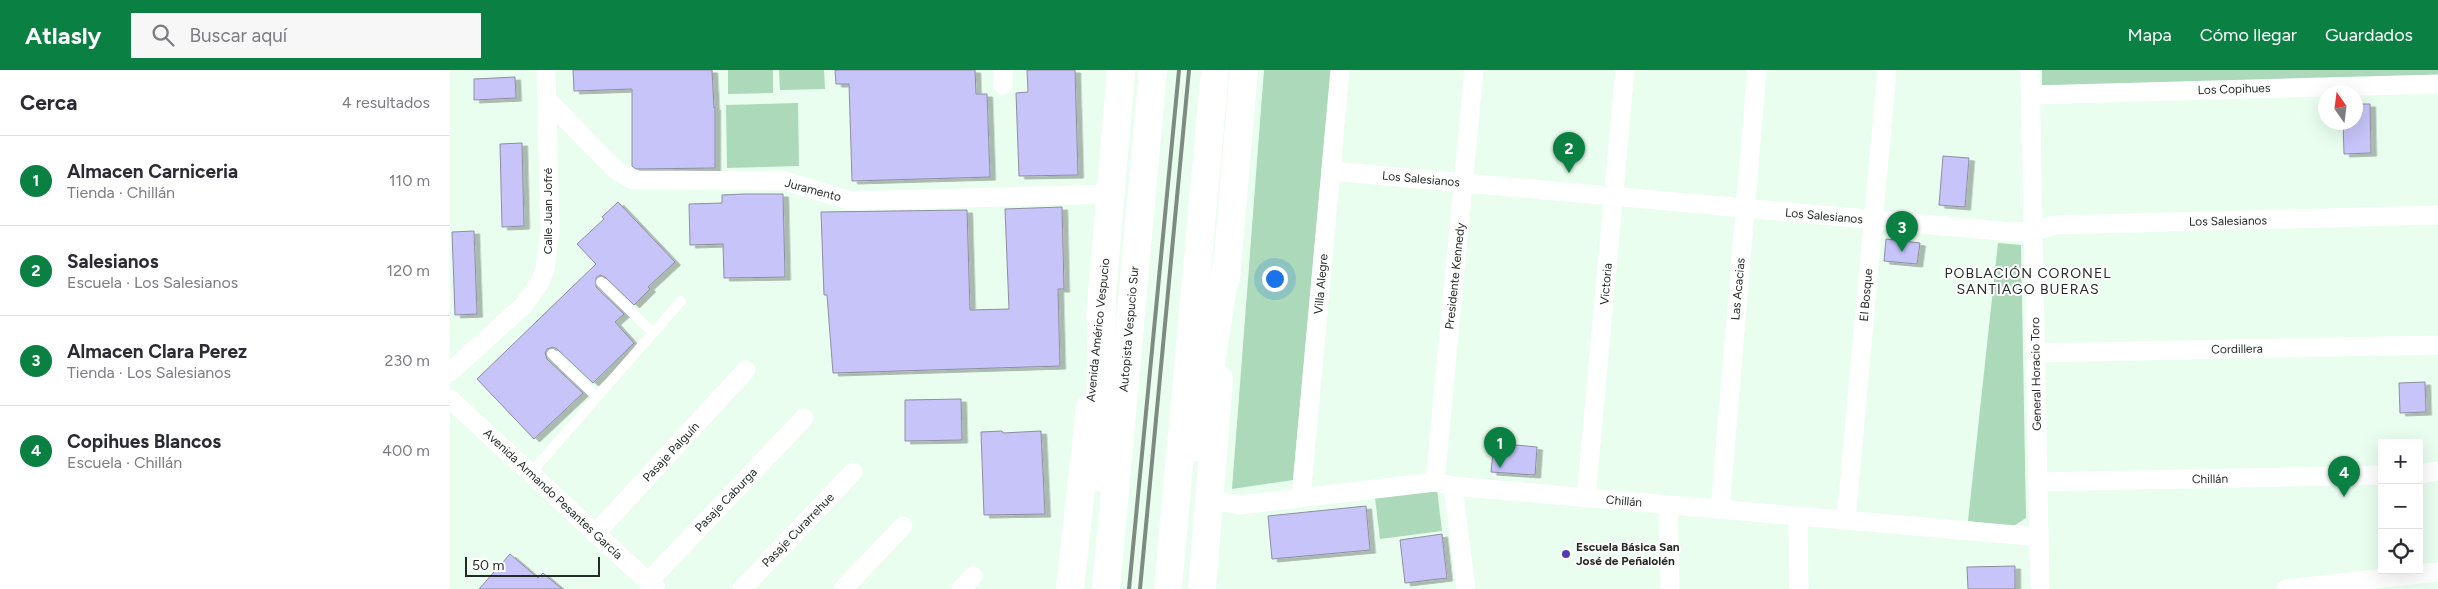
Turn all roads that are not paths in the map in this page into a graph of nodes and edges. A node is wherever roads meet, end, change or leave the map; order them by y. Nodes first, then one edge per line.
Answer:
1 (546, 70) edge
2 (1121, 70) edge
3 (1153, 70) edge
4 (1215, 70) edge
5 (1244, 70) edge
6 (1340, 70) edge
7 (1474, 70) edge
8 (1625, 70) edge
9 (1757, 70) edge
10 (1887, 70) edge
11 (2030, 70) edge
12 (2438, 84) edge
13 (2030, 94) junction
14 (547, 100) junction
15 (1331, 171) junction
16 (1465, 183) junction
17 (1110, 194) junction
18 (1614, 196) junction
19 (1745, 208) junction
20 (2438, 215) edge
21 (1873, 220) junction
22 (2033, 231) junction
23 (1228, 255) junction
24 (601, 282) dead end
25 (1102, 293) junction
26 (681, 302) dead end
27 (653, 333) junction
28 (2438, 345) edge
29 (2035, 353) junction
30 (552, 354) dead end
31 (746, 370) dead end
32 (450, 372) edge
33 (596, 397) junction
34 (450, 400) edge
35 (804, 418) dead end
36 (2438, 471) edge
37 (853, 472) dead end
38 (2423, 473) edge
39 (530, 474) junction
40 (2378, 475) edge
41 (1435, 482) junction
42 (2038, 482) junction
43 (1453, 486) junction
44 (1301, 498) junction
45 (1586, 498) junction
46 (1211, 500) junction
47 (1668, 505) junction
48 (1720, 509) junction
49 (1798, 516) junction
50 (1846, 520) junction
51 (903, 526) dead end
52 (595, 534) junction
53 (2039, 536) junction
54 (2438, 572) edge
55 (652, 585) edge
56 (742, 589) edge
57 (843, 589) edge
58 (1070, 589) edge
59 (1097, 589) edge
60 (1106, 589) edge
61 (1168, 589) edge
62 (1173, 589) edge
63 (1202, 589) edge
64 (1466, 589) edge
65 (1670, 589) edge
66 (1799, 589) edge
67 (2040, 589) edge
68 (2286, 589) edge

1 - 14 street, Calle Juan Jofré
2 - 17 main road, Avenida Américo Vespucio
3 - 60 main road, Autopista Vespucio Sur
4 - 61 main road
5 - 23 main road
6 - 15 street, Villa Alegre
7 - 16 street, Presidente Kennedy
8 - 18 street, Victoria
9 - 19 street, Las Acacias
10 - 21 street, El Bosque
11 - 13 street, General Horacio Toro
12 - 13 street, Los Copihues
13 - 22 street, General Horacio Toro
14 - 17 street, Juramento
14 - 32 street, Calle Juan Jofré
15 - 16 street, Los Salesianos
15 - 44 street, Villa Alegre
16 - 18 street, Los Salesianos
16 - 41 street, Presidente Kennedy
17 - 25 main road, Avenida Américo Vespucio
18 - 19 street, Los Salesianos
18 - 45 street, Victoria
19 - 21 street, Los Salesianos
19 - 48 street, Las Acacias
20 - 22 street, Los Salesianos
21 - 22 street, Los Salesianos
21 - 50 street, El Bosque
22 - 29 street, General Horacio Toro
23 - 46 main road
23 - 62 main road
24 - 27 lane
25 - 58 main road, Avenida Américo Vespucio
25 - 59 main road
26 - 27 lane
27 - 33 lane
28 - 29 street, Cordillera
29 - 42 street, General Horacio Toro
30 - 33 lane
31 - 52 street, Pasaje Palguín
33 - 39 lane
34 - 39 street, Avenida Armando Pesantes García
35 - 55 street, Pasaje Caburga
36 - 38 street
37 - 56 street, Pasaje Curarrehue
39 - 52 street, Avenida Armando Pesantes García
40 - 42 street, Chillán
41 - 43 street, Chillán
41 - 44 street, Chillán
42 - 53 street, General Horacio Toro
43 - 45 street, Chillán
43 - 64 street
44 - 46 street, Chillán
45 - 47 street, Chillán
46 - 63 main road
47 - 48 street, Chillán
47 - 65 street
48 - 49 street, Chillán
49 - 50 street, Chillán
49 - 66 street
50 - 53 street, Chillán
51 - 57 street
52 - 55 street, Avenida Armando Pesantes García
53 - 67 street, General Horacio Toro
54 - 68 street

